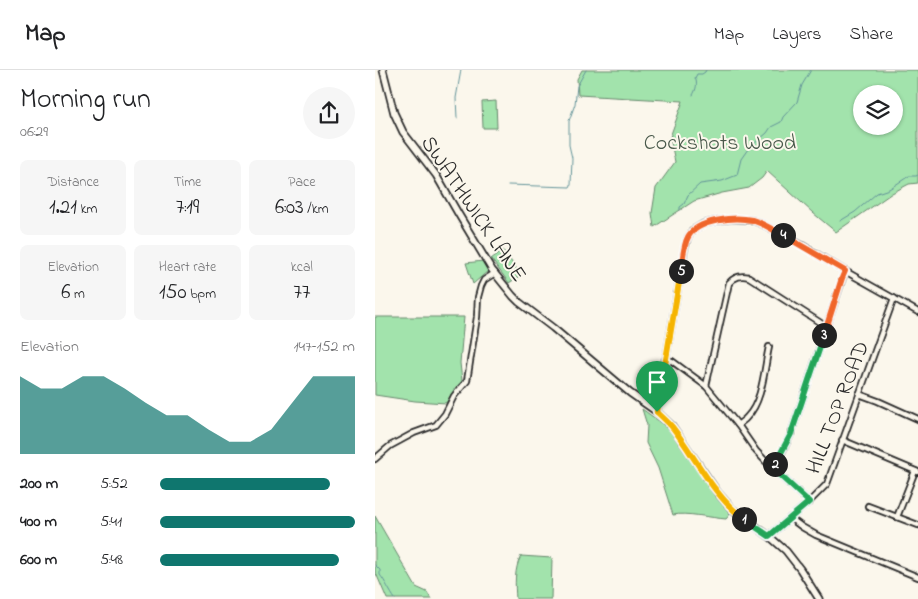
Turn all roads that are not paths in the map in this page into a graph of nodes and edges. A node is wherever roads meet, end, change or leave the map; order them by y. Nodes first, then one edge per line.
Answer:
1 (383, 70) edge
2 (845, 271) junction
3 (495, 273) junction
4 (894, 298) junction
5 (918, 312) edge
6 (827, 327) junction
7 (769, 347) dead end
8 (665, 360) junction
9 (706, 386) junction
10 (859, 394) junction
11 (657, 412) junction
12 (918, 419) edge
13 (738, 425) junction
14 (842, 440) junction
15 (375, 459) edge
16 (772, 468) junction
17 (917, 472) edge
18 (809, 502) junction
19 (868, 506) dead end
20 (897, 517) junction
21 (790, 518) junction
22 (918, 525) edge
23 (769, 536) junction
24 (918, 577) edge
25 (819, 599) edge

1 - 3 street, SWATHWICK LANE
2 - 4 street
2 - 6 street
2 - 8 street
3 - 11 street, SWATHWICK LANE
3 - 15 street
4 - 5 street
4 - 10 street, HILL TOP ROAD
6 - 9 street
6 - 16 street
7 - 13 street
8 - 9 street
8 - 11 street
9 - 13 street
10 - 12 street
10 - 14 street, HILL TOP ROAD
11 - 23 street, SWATHWICK LANE
13 - 16 street
14 - 17 street
14 - 18 street, HILL TOP ROAD
16 - 18 street
17 - 20 street
18 - 21 street, HILL TOP ROAD
19 - 20 street
20 - 22 street
21 - 23 street, HILL TOP ROAD
21 - 24 street
23 - 25 street, SWATHWICK LANE

